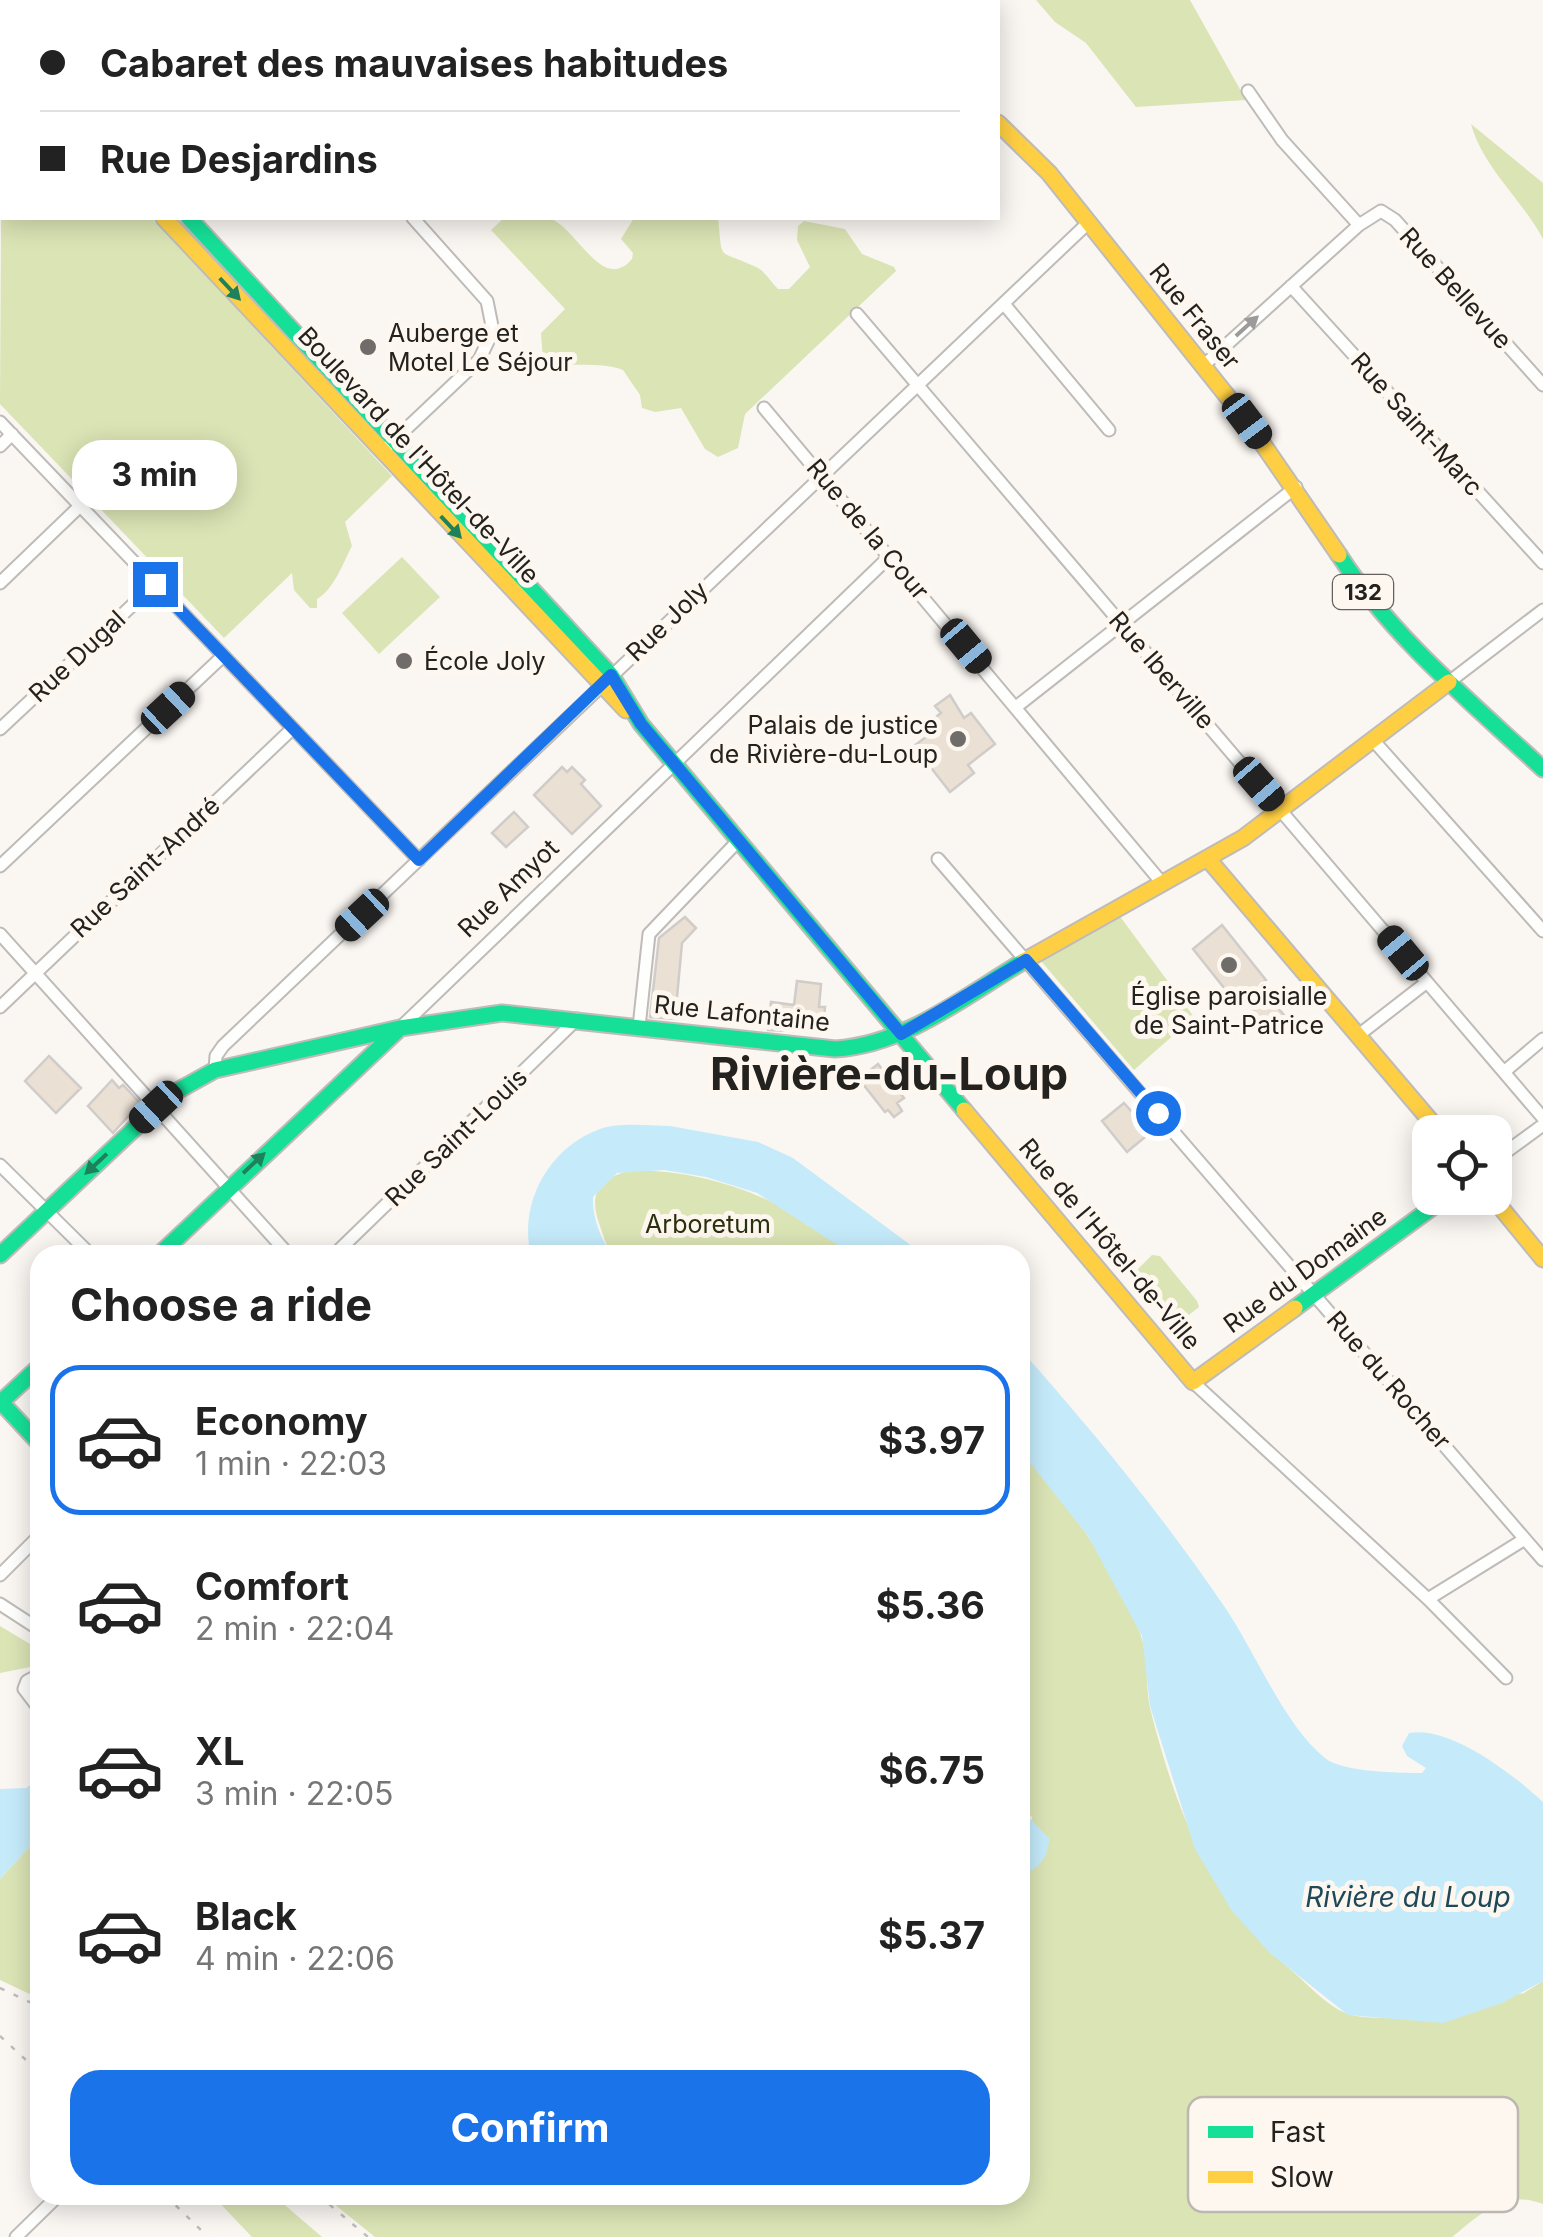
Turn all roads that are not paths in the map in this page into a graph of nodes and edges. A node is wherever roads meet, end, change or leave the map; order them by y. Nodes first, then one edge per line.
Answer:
1 (1248, 90) dead end
2 (1000, 125) edge
3 (166, 220) edge
4 (191, 220) edge
5 (414, 220) edge
6 (1088, 222) junction
7 (1360, 225) junction
8 (1291, 286) junction
9 (1004, 304) junction
10 (857, 314) dead end
11 (1203, 366) junction
12 (919, 384) junction
13 (1543, 385) edge
14 (764, 408) dead end
15 (0, 422) edge
16 (1109, 430) dead end
17 (12, 434) junction
18 (395, 440) junction
19 (0, 446) edge
20 (382, 452) junction
21 (821, 473) junction
22 (1296, 487) junction
23 (80, 506) junction
24 (890, 556) junction
25 (1543, 563) edge
26 (0, 583) edge
27 (155, 584) junction
28 (1543, 610) edge
29 (1121, 623) junction
30 (224, 656) junction
31 (606, 680) junction
32 (1448, 682) junction
33 (1016, 706) junction
34 (0, 729) edge
35 (292, 729) junction
36 (1374, 740) junction
37 (673, 763) junction
38 (1543, 769) edge
39 (1282, 811) junction
40 (738, 842) junction
41 (938, 859) dead end
42 (1208, 859) junction
43 (419, 860) junction
44 (0, 866) edge
45 (1162, 882) junction
46 (1543, 931) edge
47 (0, 934) edge
48 (1026, 960) junction
49 (35, 971) junction
50 (1427, 982) junction
51 (0, 1008) edge
52 (577, 1019) junction
53 (639, 1027) junction
54 (400, 1028) junction
55 (901, 1034) junction
56 (1360, 1034) junction
57 (1543, 1039) edge
58 (331, 1042) junction
59 (215, 1070) junction
60 (1504, 1072) junction
61 (343, 1079) junction
62 (156, 1107) junction
63 (1426, 1115) edge
64 (1543, 1122) edge
65 (1512, 1147) edge
66 (0, 1164) edge
67 (228, 1188) junction
68 (47, 1210) junction
69 (1422, 1215) edge
70 (1507, 1215) edge
71 (81, 1245) edge
72 (169, 1245) edge
73 (280, 1245) edge
74 (344, 1245) edge
75 (0, 1255) edge
76 (1543, 1259) edge
77 (1315, 1295) junction
78 (30, 1375) edge
79 (1193, 1382) junction
80 (0, 1402) edge
81 (30, 1434) edge
82 (1525, 1539) junction
83 (30, 1544) edge
84 (1543, 1560) edge
85 (0, 1575) edge
86 (1428, 1599) junction
87 (0, 1604) edge
88 (30, 1624) edge
89 (1506, 1678) dead end
90 (49, 2205) edge
91 (16, 2237) edge

1 - 7 street
2 - 6 main road, Rue Fraser / 132
3 -> 20 main road, Boulevard de l'Hôtel-de-Ville
4 - 18 main road, Boulevard de l'Hôtel-de-Ville
5 - 18 street
6 - 9 street, Rue Joly
6 - 11 main road, Rue Fraser / 132
7 - 8 street
7 - 13 street, Rue Bellevue
11 -> 8 street
8 - 25 street, Rue Saint-Marc
9 - 12 street, Rue Joly
9 - 16 street
10 - 12 street, Rue Iberville
11 - 22 main road, Rue Fraser / 132
12 - 21 street, Rue Joly
12 - 29 street, Rue Iberville
14 - 21 street, Rue de la Cour
15 - 17 street
17 - 19 street
17 - 23 street
18 - 20 street
18 - 31 main road, Boulevard de l'Hôtel-de-Ville
20 -> 31 main road, Boulevard de l'Hôtel-de-Ville
21 - 24 street, Rue de la Cour
21 - 31 street, Rue Joly
22 - 29 street
22 - 32 main road, Rue Fraser / 132
23 - 26 street
23 - 27 street
24 - 33 street, Rue de la Cour
24 - 37 street, Rue Amyot
27 - 30 street
27 - 34 street, Rue Dugal
28 - 32 street, Rue Lafontaine
29 - 33 street
29 - 39 street, Rue Iberville
30 - 35 street
30 - 44 street
31 - 37 main road, Boulevard de l'Hôtel-de-Ville
31 - 43 street, Rue Joly
32 - 36 main road, Rue Lafontaine
32 - 38 main road, Rue Fraser / 132
33 - 45 street, Rue de la Cour
35 - 43 street
35 - 49 street, Rue Saint-André
36 - 39 main road, Rue Lafontaine
36 - 46 street
37 - 40 main road, Rue de l'Hôtel-de-Ville
37 - 54 street, Rue Amyot
39 - 42 main road, Rue Lafontaine
39 - 50 street, Rue Iberville
40 - 53 street
40 - 55 main road, Rue de l'Hôtel-de-Ville
41 - 48 street, Rue du Rocher
42 - 45 main road, Rue Lafontaine
42 - 56 main road
43 - 59 street, Rue Joly
45 - 48 main road, Rue Lafontaine
47 - 49 street
48 - 55 main road, Rue Lafontaine
48 - 77 street, Rue du Rocher
49 - 51 street, Rue Saint-André
49 - 62 street
50 - 56 street
50 - 60 street, Rue Iberville
52 - 53 main road, Rue Lafontaine
52 - 54 main road, Rue Lafontaine
52 - 74 street, Rue Saint-Louis
53 - 55 main road, Rue Lafontaine
54 - 58 main road, Rue Lafontaine
54 - 61 main road, Rue Amyot
55 - 79 main road, Rue de l'Hôtel-de-Ville
56 - 63 main road
57 - 60 street
58 - 59 main road, Rue Lafontaine
58 - 61 main road
59 - 62 main road, Rue Lafontaine
60 - 64 street, Rue Iberville
67 -> 61 main road, Rue Amyot
62 - 67 street
62 -> 68 main road, Rue Lafontaine
64 - 65 street
66 - 68 street
67 - 72 main road, Rue Amyot
67 - 73 street
68 - 71 street
68 - 75 main road, Rue Lafontaine
69 - 77 main road, Rue du Domaine
70 - 76 main road
77 - 79 main road, Rue du Domaine
77 - 82 street, Rue du Rocher
78 - 80 main road
79 - 86 street, Rue de l'Hôtel-de-Ville
80 - 81 main road
82 - 84 street, Rue du Rocher
82 - 86 street
83 - 85 street
86 - 89 street, Rue de l'Hôtel-de-Ville
87 - 88 street
90 - 91 street

